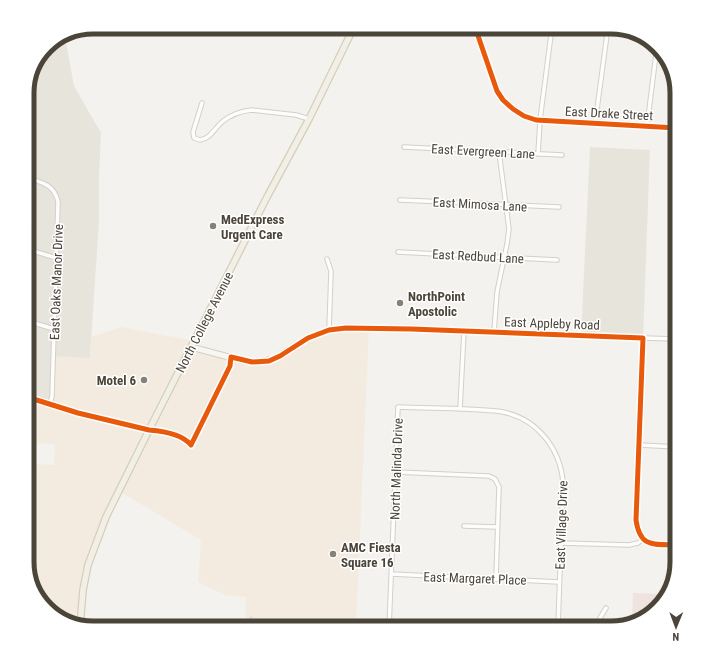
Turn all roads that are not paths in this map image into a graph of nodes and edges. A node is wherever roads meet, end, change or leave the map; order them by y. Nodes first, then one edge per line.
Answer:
1 (351, 34) edge
2 (477, 34) edge
3 (551, 34) edge
4 (607, 34) edge
5 (656, 55) edge
6 (202, 103) dead end
7 (309, 119) junction
8 (540, 120) junction
9 (595, 124) junction
10 (647, 126) junction
11 (670, 128) edge
12 (404, 147) dead end
13 (499, 152) junction
14 (538, 154) junction
15 (562, 155) dead end
16 (34, 180) edge
17 (400, 200) dead end
18 (506, 205) junction
19 (559, 207) dead end
20 (34, 251) edge
21 (398, 252) dead end
22 (504, 257) junction
23 (56, 258) junction
24 (327, 259) dead end
25 (557, 260) dead end
26 (34, 323) edge
27 (54, 329) junction
28 (329, 330) junction
29 (464, 330) junction
30 (494, 332) junction
31 (643, 338) junction
32 (670, 340) edge
33 (191, 346) junction
34 (34, 399) edge
35 (50, 404) junction
36 (398, 407) joint
37 (460, 409) junction
38 (149, 430) junction
39 (640, 446) junction
40 (670, 447) edge
41 (396, 472) junction
42 (464, 526) dead end
43 (497, 527) junction
44 (643, 540) junction
45 (562, 543) junction
46 (670, 545) edge
47 (391, 574) junction
48 (496, 579) junction
49 (559, 582) junction
50 (606, 608) dead end
51 (81, 620) edge
52 (389, 621) edge
53 (558, 621) edge
54 (600, 621) edge

1 - 7 main road, North College Avenue
2 - 8 street, East Drake Street
3 - 8 street
4 - 9 street
5 - 10 street
6 - 7 street
7 - 33 main road, North College Avenue
8 - 9 street, East Drake Street
8 - 14 street
9 - 10 street, East Drake Street
10 - 11 street, East Drake Street
12 - 13 street, East Evergreen Lane
13 - 14 street, East Evergreen Lane
13 - 18 street
14 - 15 street, East Evergreen Lane
16 - 23 street, East Oaks Manor Drive
17 - 18 street, East Mimosa Lane
18 - 19 street, East Mimosa Lane
18 - 22 street
20 - 23 street
21 - 22 street, East Redbud Lane
22 - 25 street, East Redbud Lane
22 - 30 street
23 - 27 street, East Oaks Manor Drive
24 - 28 street
26 - 27 street
27 - 35 street, East Oaks Manor Drive
28 - 29 street, East Appleby Road
28 - 33 street, East Appleby Road
29 - 30 street, East Appleby Road
29 - 37 street
30 - 31 street, East Appleby Road
31 - 32 street
31 - 39 street
33 - 38 main road, North College Avenue
34 - 35 street
35 - 38 street
36 - 37 street, East Village Drive
36 - 41 street, North Malinda Drive
37 - 45 street, East Village Drive
38 - 51 main road, North College Avenue
39 - 40 street
39 - 44 street
41 - 43 street
41 - 47 street, North Malinda Drive
42 - 43 street
43 - 48 street
44 - 45 street
44 - 46 street
45 - 49 street, East Village Drive
47 - 48 street, East Margaret Place
47 - 52 street, North Malinda Drive
48 - 49 street, East Margaret Place
49 - 53 street, East Village Drive
50 - 54 street

